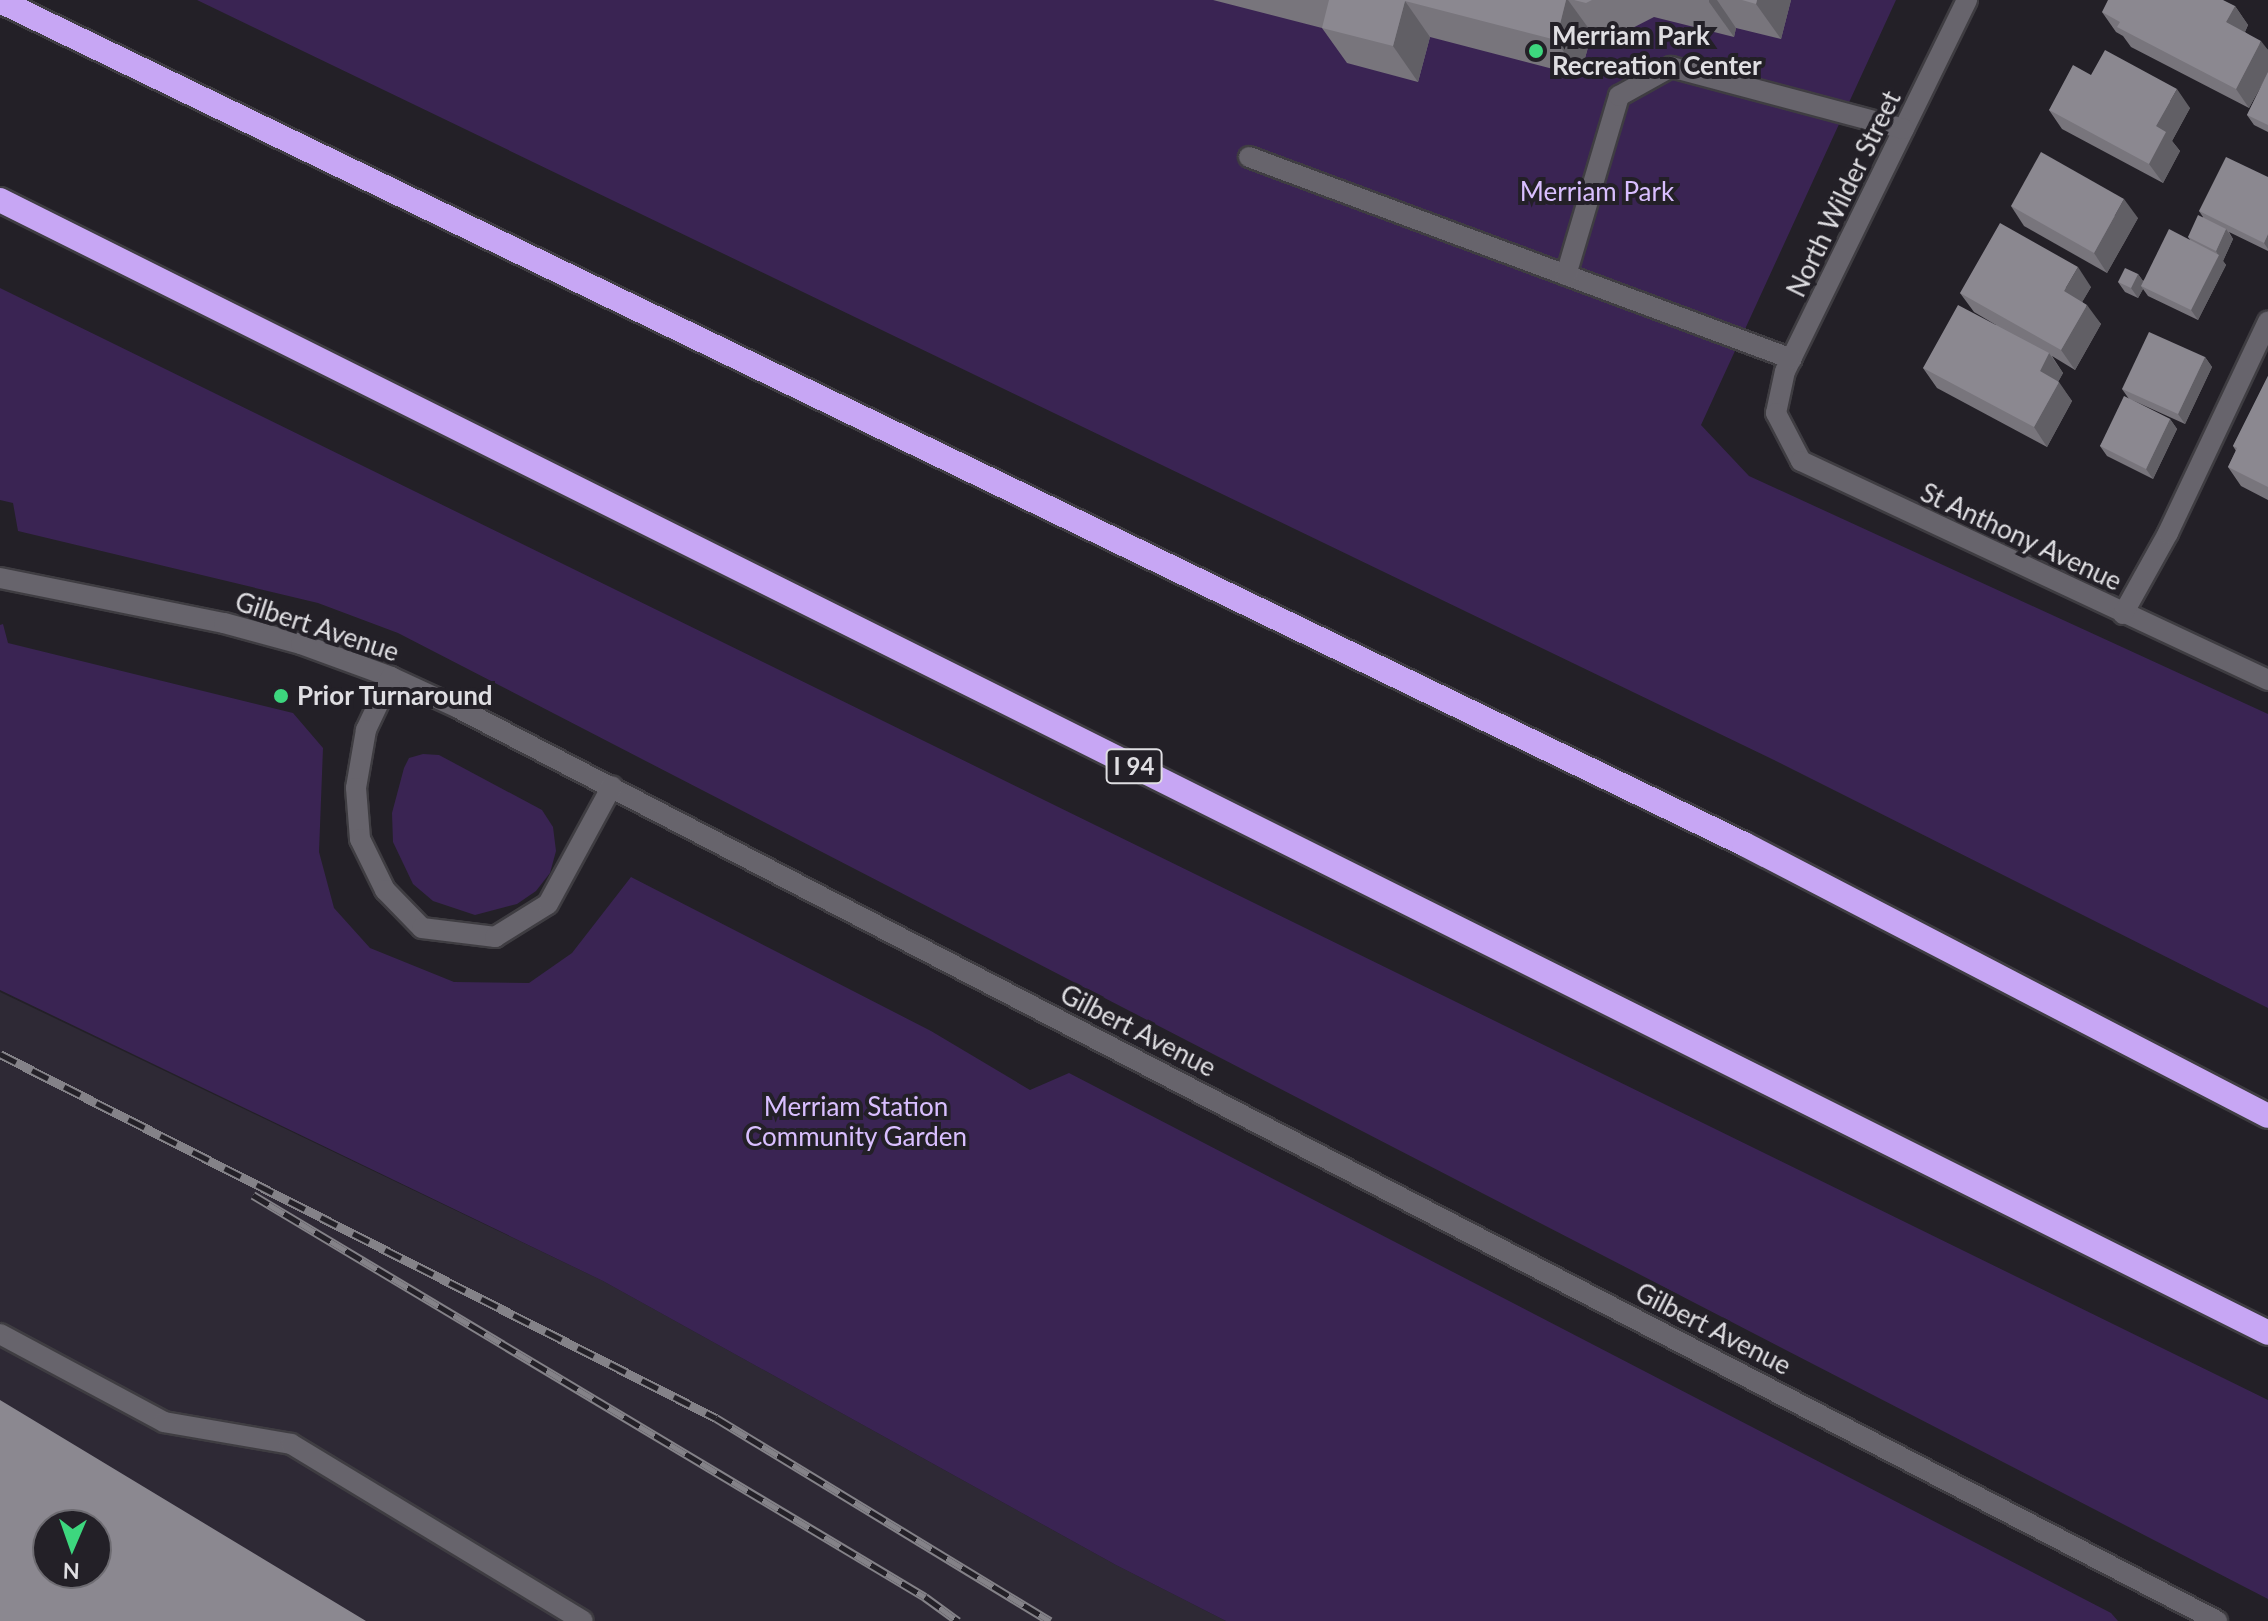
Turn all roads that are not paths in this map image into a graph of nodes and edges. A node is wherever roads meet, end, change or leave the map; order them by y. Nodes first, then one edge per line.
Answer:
1 (1967, 0) edge
2 (0, 1) edge
3 (1904, 129) junction
4 (1249, 157) dead end
5 (0, 200) edge
6 (1566, 275) junction
7 (2268, 321) edge
8 (1792, 359) junction
9 (1776, 413) joint
10 (0, 578) edge
11 (2123, 614) junction
12 (391, 677) junction
13 (2268, 680) edge
14 (612, 786) junction
15 (2268, 1116) edge
16 (2268, 1333) edge
17 (0, 1334) edge
18 (583, 1621) edge
19 (2217, 1621) edge

1 - 3 street, North Wilder Street
2 - 15 highway
3 - 6 street
3 - 8 street, North Wilder Street
4 - 6 street
5 - 16 highway, I 94
6 - 8 street
7 - 11 street
8 - 9 street, North Wilder Street
9 - 11 street, St Anthony Avenue
10 - 12 street, Gilbert Avenue
11 - 13 street, St Anthony Avenue
12 - 14 street, Gilbert Avenue
12 - 14 street
14 - 19 street, Gilbert Avenue
17 - 18 street

